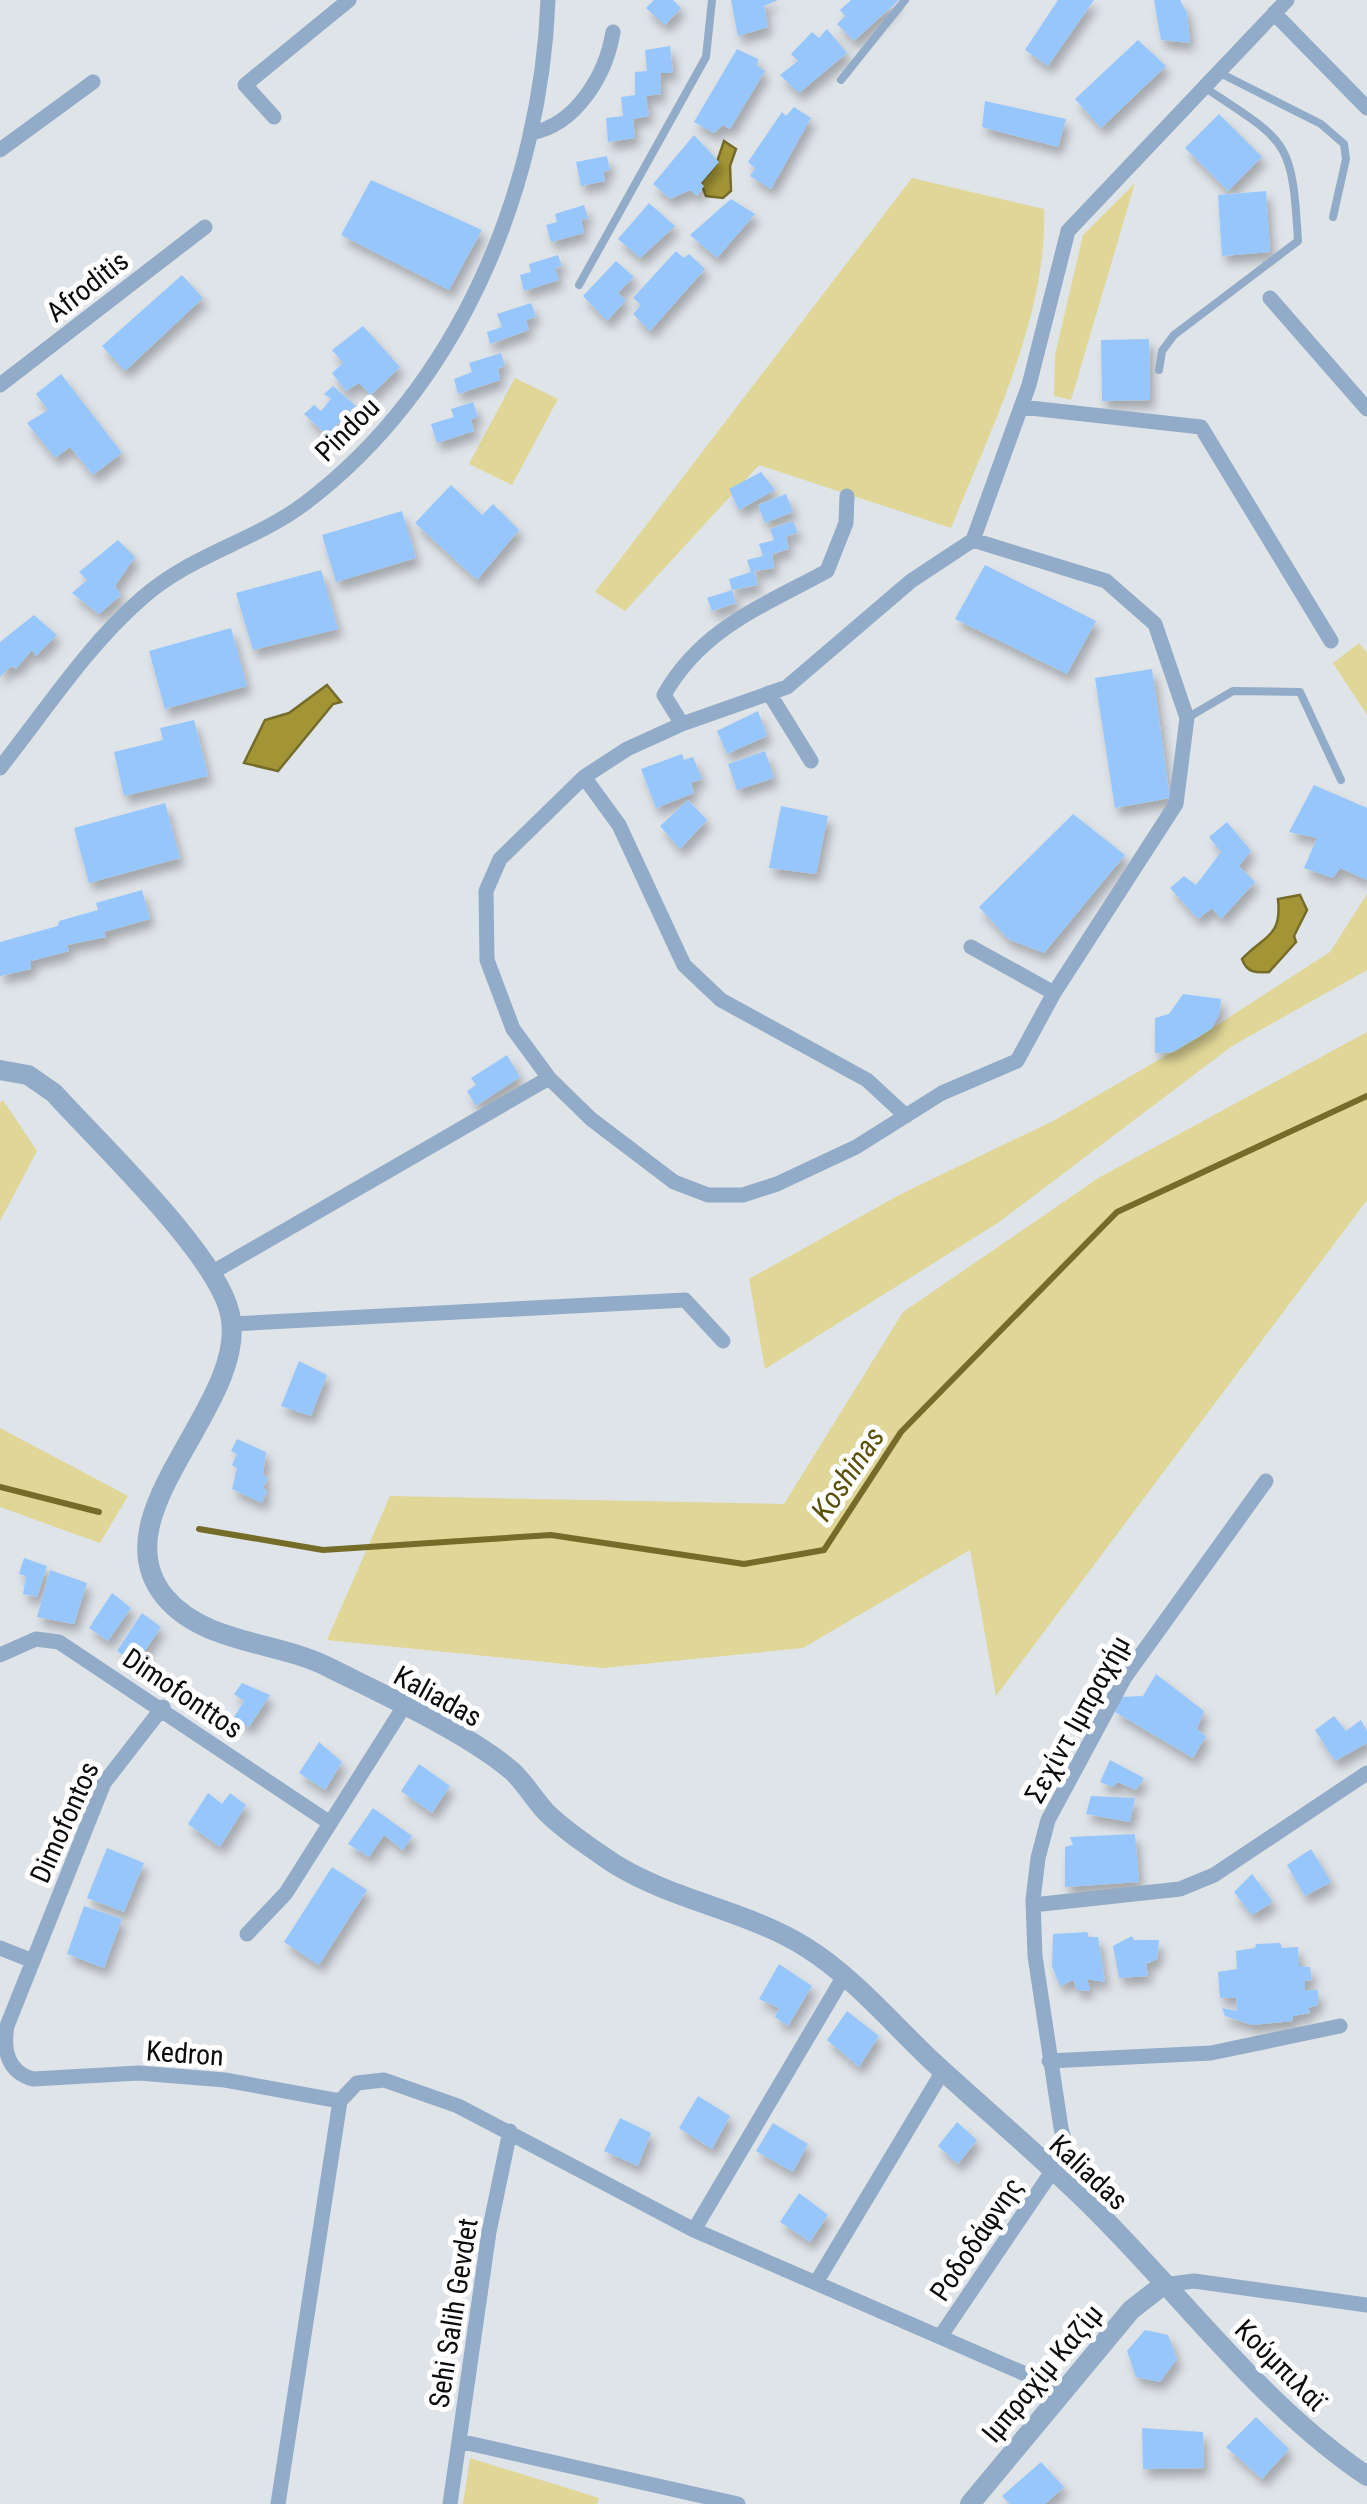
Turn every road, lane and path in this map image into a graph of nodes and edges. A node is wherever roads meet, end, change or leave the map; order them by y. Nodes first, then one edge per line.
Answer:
1 (349, 0) edge
2 (548, 0) edge
3 (712, 0) edge
4 (905, 0) edge
5 (1287, 0) edge
6 (1274, 14) junction
7 (613, 32) dead end
8 (1218, 72) junction
9 (841, 80) dead end
10 (93, 82) dead end
11 (1204, 87) junction
12 (1367, 108) edge
13 (274, 117) dead end
14 (531, 133) junction
15 (0, 150) edge
16 (1333, 218) dead end
17 (204, 227) dead end
18 (579, 285) dead end
19 (1270, 298) dead end
20 (1159, 370) dead end
21 (0, 385) edge
22 (1022, 406) junction
23 (1367, 409) edge
24 (847, 496) dead end
25 (973, 540) junction
26 (1331, 640) dead end
27 (769, 693) junction
28 (1187, 718) junction
29 (682, 724) junction
30 (811, 761) dead end
31 (0, 768) edge
32 (584, 777) junction
33 (1342, 780) dead end
34 (971, 947) dead end
35 (1054, 993) junction
36 (0, 1070) edge
37 (549, 1078) junction
38 (906, 1116) junction
39 (212, 1272) junction
40 (232, 1324) junction
41 (724, 1341) dead end
42 (1266, 1481) dead end
43 (0, 1656) edge
44 (163, 1708) junction
45 (403, 1708) junction
46 (1367, 1773) edge
47 (330, 1822) junction
48 (1033, 1905) junction
49 (247, 1934) dead end
50 (0, 1948) edge
51 (33, 1960) junction
52 (844, 1976) junction
53 (1340, 2026) dead end
54 (1049, 2062) junction
55 (943, 2071) junction
56 (25, 2077) joint
57 (340, 2101) junction
58 (510, 2131) junction
59 (1051, 2172) junction
60 (1078, 2194) junction
61 (694, 2230) junction
62 (818, 2281) junction
63 (1163, 2285) junction
64 (1367, 2306) edge
65 (942, 2334) junction
66 (1062, 2390) junction
67 (459, 2441) junction
68 (1367, 2476) edge
69 (278, 2504) edge
70 (450, 2504) edge
71 (738, 2504) edge
72 (970, 2504) edge

1 - 13 street
2 - 14 street, Pindou
3 - 18 lane
4 - 9 lane
5 - 6 street
6 - 8 street
6 - 12 street
7 - 14 street
8 - 11 street
8 - 16 lane
10 - 15 street
11 - 20 lane
11 - 22 street
14 - 31 street, Pindou
17 - 21 street, Afroditis
19 - 23 street
22 - 25 street
22 - 26 street
24 - 29 street
25 - 27 street
25 - 28 street
27 - 29 street
27 - 30 street
28 - 33 lane
28 - 35 street
29 - 32 street
32 - 37 street
32 - 38 street
34 - 35 street
35 - 38 street
36 - 39 street
37 - 38 street
37 - 39 street
39 - 40 street
40 - 41 street
40 - 45 street, Kaliadas
42 - 48 street, Σεχίντ Ιμπραχήμ
43 - 44 street, Dimofonttos
44 - 47 street, Dimofonttos
44 - 51 street, Dimofontos
45 - 47 street
45 - 52 street, Kaliadas
46 - 48 street
47 - 49 street
48 - 54 street, Σεχίντ Ιμπραχήμ
50 - 51 street
51 - 56 street, Dimofontos
52 - 55 street, Kaliadas
52 - 61 street
53 - 54 street
54 - 60 street, Σεχίντ Ιμπραχήμ
55 - 59 street, Kaliadas
55 - 62 street
56 - 57 street, Kedron
57 - 58 street
57 - 69 street
58 - 61 street
58 - 67 street, Sehi Salih Gevdet
59 - 60 street, Kaliadas
59 - 65 street, Ροδοδάφνης
60 - 63 street, Kaliadas
61 - 62 street
62 - 65 street
63 - 64 street
63 - 66 street, Ιμπραχίμ Καζίμ
63 - 68 street, Κούμπιλαϊ
65 - 66 street
66 - 72 street, Ιμπραχίμ Καζίμ
67 - 70 street, Sehi Salih Gevdet
67 - 71 street

